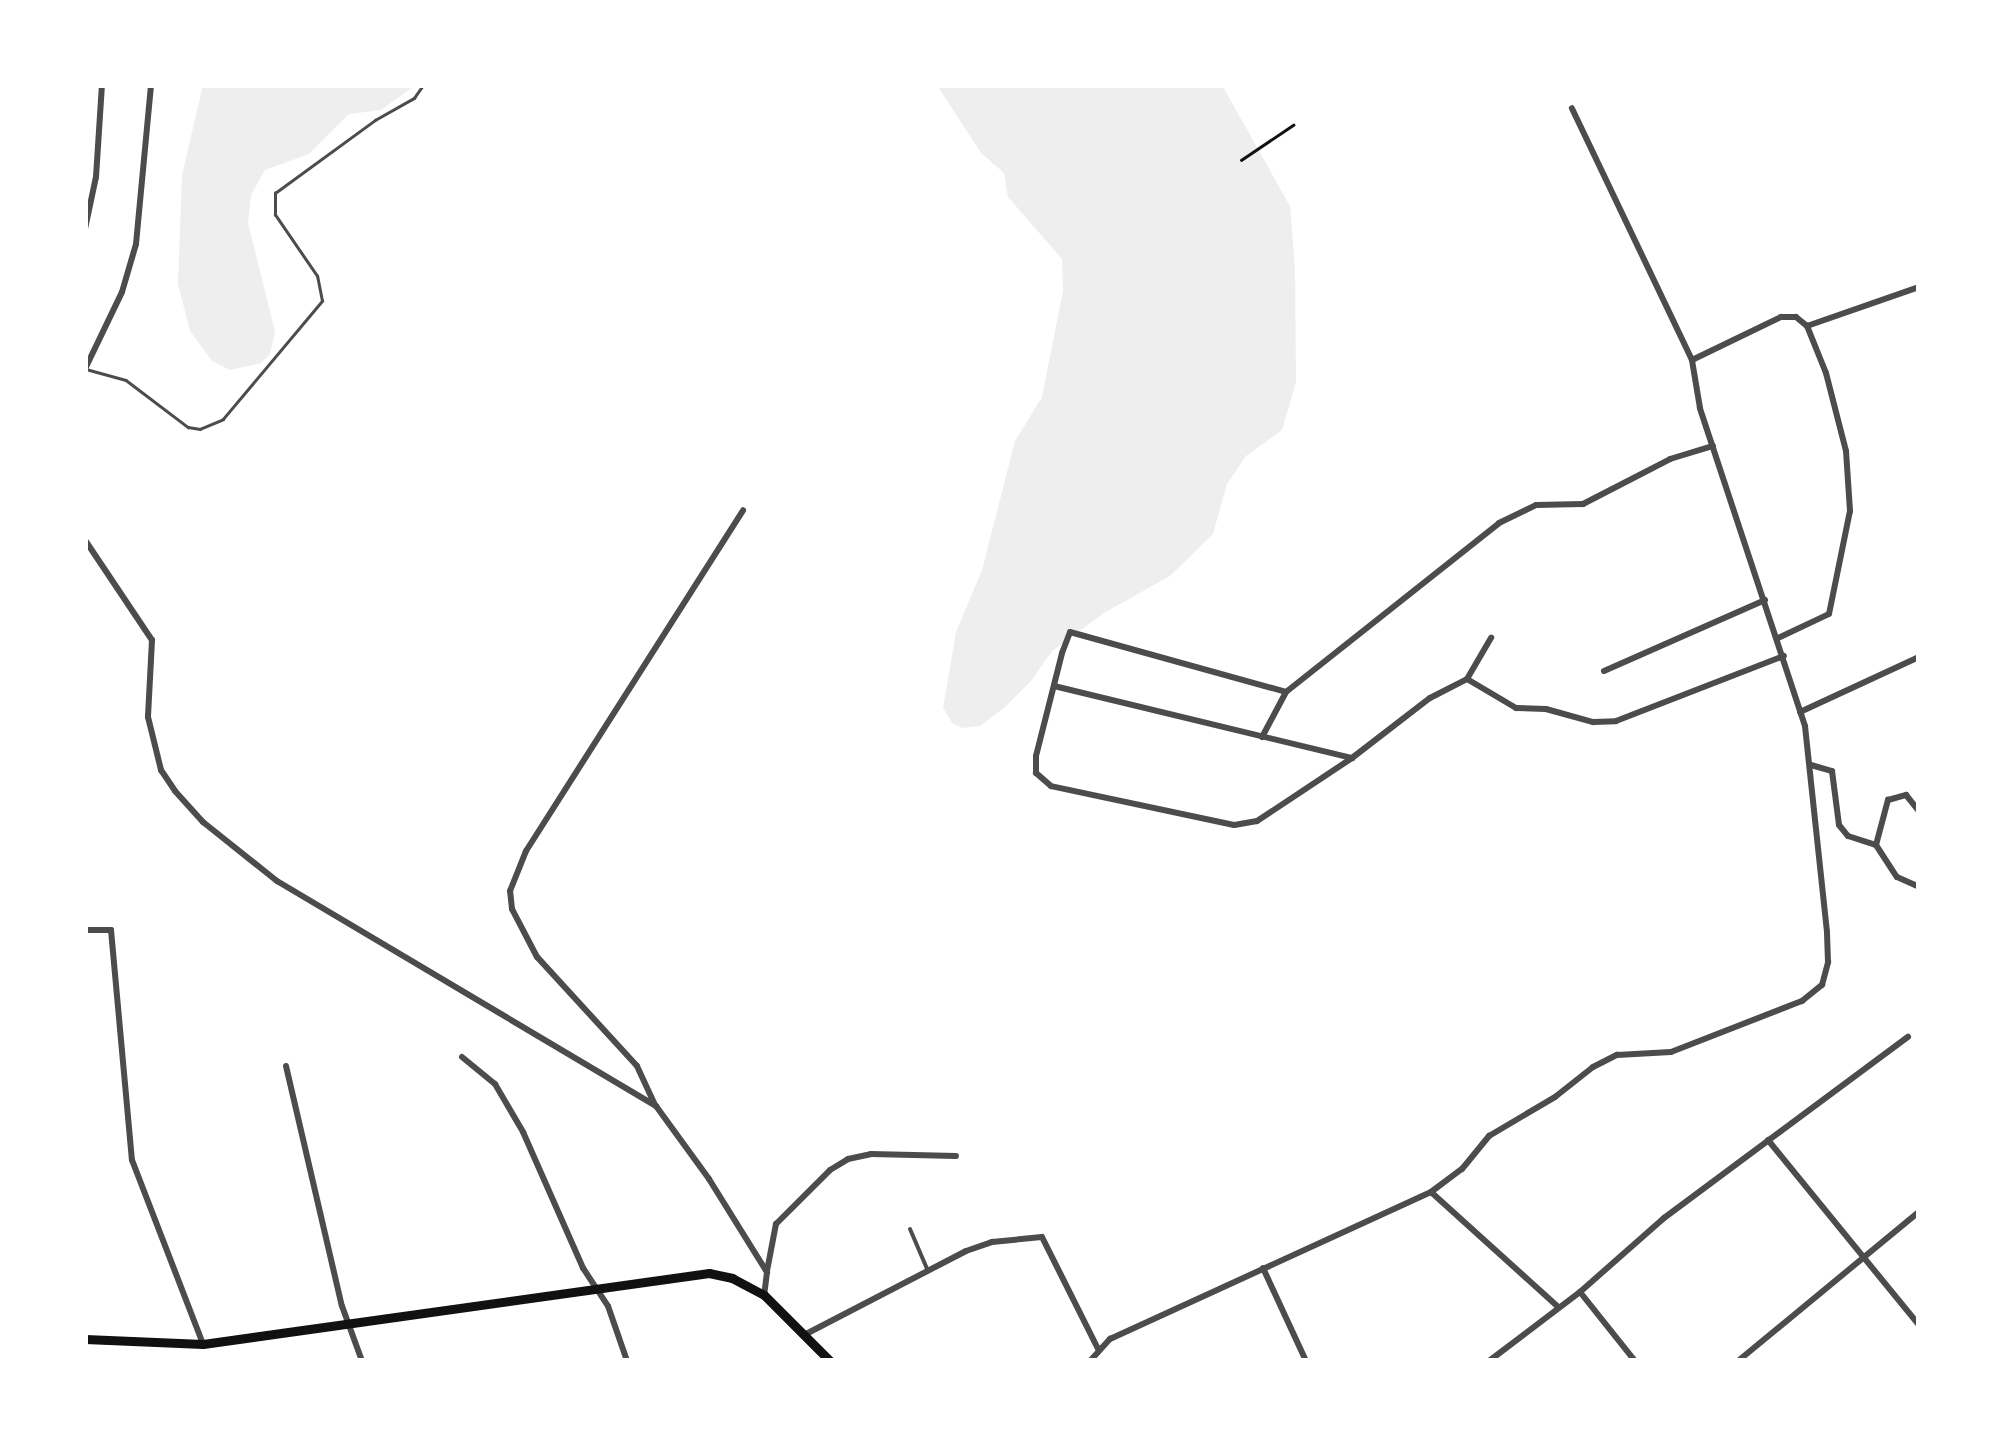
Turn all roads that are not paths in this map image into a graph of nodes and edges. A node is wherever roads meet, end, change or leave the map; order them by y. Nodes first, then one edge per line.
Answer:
1 (102, 85) edge
2 (151, 85) edge
3 (423, 85) edge
4 (1572, 108) dead end
5 (85, 229) edge
6 (1919, 287) edge
7 (1807, 326) junction
8 (1692, 360) junction
9 (85, 369) edge
10 (1713, 446) junction
11 (743, 510) dead end
12 (85, 540) edge
13 (1765, 600) junction
14 (1492, 638) dead end
15 (1778, 638) junction
16 (1784, 656) junction
17 (1919, 657) edge
18 (1604, 671) dead end
19 (1467, 679) junction
20 (1054, 686) junction
21 (1286, 692) junction
22 (1800, 712) junction
23 (1262, 738) junction
24 (1352, 758) junction
25 (1810, 765) junction
26 (1919, 812) edge
27 (1876, 845) junction
28 (1919, 887) edge
29 (85, 930) edge
30 (1908, 1038) dead end
31 (462, 1057) dead end
32 (286, 1066) dead end
33 (656, 1106) junction
34 (1768, 1140) junction
35 (956, 1156) dead end
36 (1430, 1192) junction
37 (1919, 1212) edge
38 (910, 1229) dead end
39 (1861, 1257) junction
40 (1263, 1268) junction
41 (767, 1272) junction
42 (928, 1272) junction
43 (595, 1287) junction
44 (1580, 1292) junction
45 (764, 1295) junction
46 (1557, 1306) junction
47 (348, 1324) junction
48 (1919, 1325) edge
49 (804, 1335) junction
50 (85, 1340) edge
51 (203, 1344) junction
52 (1098, 1350) junction
53 (362, 1361) edge
54 (627, 1361) edge
55 (830, 1361) edge
56 (1090, 1361) edge
57 (1306, 1361) edge
58 (1489, 1361) edge
59 (1636, 1361) edge
60 (1738, 1361) edge

1 - 5 street
2 - 9 street
3 - 9 lane
4 - 8 street
6 - 7 street
7 - 8 street
7 - 15 street
8 - 10 street
10 - 13 street
10 - 21 street
11 - 33 street
12 - 33 street
13 - 15 street
13 - 18 street
14 - 19 street
15 - 16 street
16 - 19 street
16 - 22 street
17 - 22 street
19 - 24 street
20 - 21 street
20 - 23 street
20 - 24 street
21 - 23 street
22 - 25 street
23 - 24 street
25 - 27 street
25 - 36 street
26 - 27 street
27 - 28 street
29 - 51 street
30 - 34 street
31 - 43 street
32 - 47 street
33 - 41 street
34 - 39 street
34 - 44 street
35 - 41 street
36 - 40 street
36 - 46 street
37 - 39 street
38 - 42 street
39 - 48 street
39 - 60 street
40 - 52 street
40 - 57 street
41 - 45 street
42 - 49 street
42 - 52 street
43 - 45 main road
43 - 47 main road
43 - 54 street
44 - 46 street
44 - 59 street
45 - 49 main road
46 - 58 street
47 - 51 main road
47 - 53 street
49 - 55 main road
50 - 51 main road
52 - 56 street

